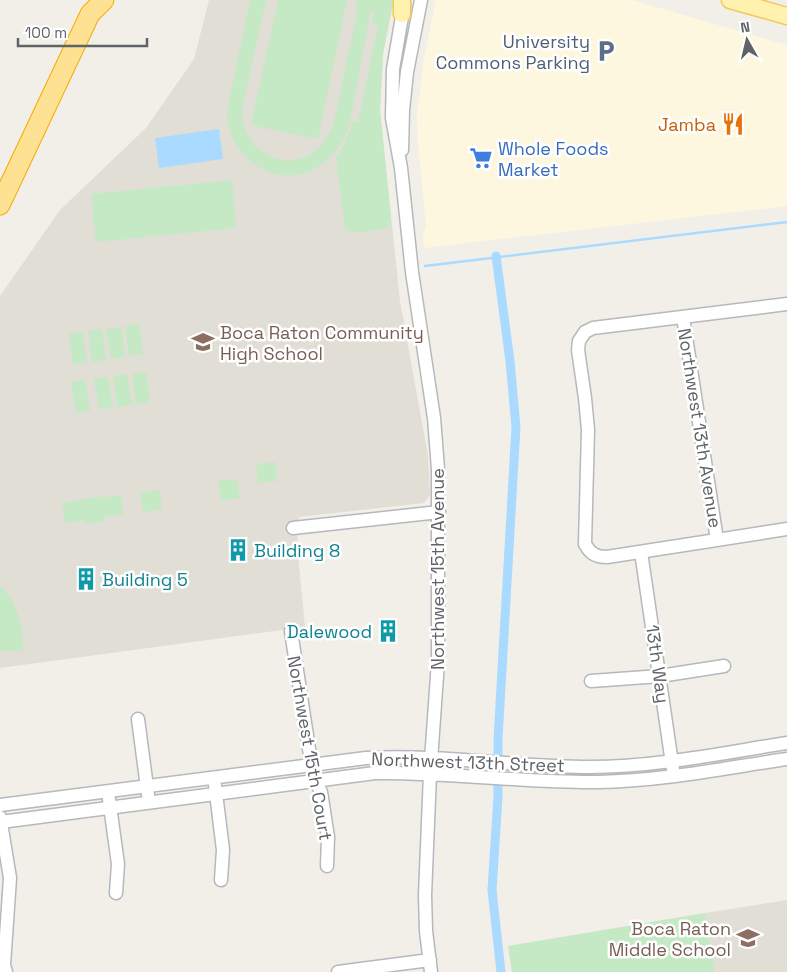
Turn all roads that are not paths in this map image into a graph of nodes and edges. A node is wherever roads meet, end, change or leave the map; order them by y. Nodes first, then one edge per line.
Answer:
1 (104, 0) edge
2 (421, 0) edge
3 (730, 0) edge
4 (403, 5) edge
5 (90, 7) edge
6 (787, 16) edge
7 (401, 168) junction
8 (0, 205) edge
9 (787, 304) edge
10 (683, 317) junction
11 (439, 512) junction
12 (293, 528) dead end
13 (787, 529) edge
14 (717, 540) junction
15 (641, 552) junction
16 (291, 631) dead end
17 (724, 666) dead end
18 (660, 676) junction
19 (591, 681) dead end
20 (138, 719) dead end
21 (787, 744) edge
22 (431, 758) junction
23 (787, 759) edge
24 (672, 761) junction
25 (312, 765) junction
26 (430, 774) junction
27 (674, 776) junction
28 (214, 777) junction
29 (315, 780) junction
30 (147, 786) junction
31 (108, 791) junction
32 (216, 794) junction
33 (149, 802) junction
34 (0, 805) edge
35 (110, 807) junction
36 (0, 819) edge
37 (327, 866) dead end
38 (221, 880) dead end
39 (116, 893) dead end
40 (430, 966) edge
41 (6, 972) edge
42 (338, 972) edge

1 - 5 highway
2 - 7 street, Northwest 15th Avenue
3 - 6 main road
4 - 7 street, Northwest 15th Avenue
5 - 8 highway
7 - 11 street, Northwest 15th Avenue
9 - 10 street
10 - 14 street, Northwest 13th Avenue
10 - 15 street
11 - 12 street
11 - 22 street, Northwest 15th Avenue
13 - 14 street
14 - 15 street
15 - 18 street, 13th Way
16 - 25 street, Northwest 15th Court
17 - 18 street
18 - 19 street
18 - 24 street, 13th Way
20 - 30 street
21 - 24 street, Northwest 13th Street
22 - 24 street, Northwest 13th Street
22 - 25 street, Northwest 13th Street
22 - 26 street, Northwest 15th Avenue
23 - 27 street, Northwest 13th Street
24 - 27 street, 13th Way
25 - 28 street, Northwest 13th Street
25 - 29 street, Northwest 15th Court
26 - 27 street, Northwest 13th Street
26 - 29 street, Northwest 13th Street
26 - 40 street, Northwest 15th Avenue
28 - 30 street, Northwest 13th Street
28 - 32 street
29 - 32 street, Northwest 13th Street
29 - 37 street, Northwest 15th Court
30 - 31 street, Northwest 13th Street
30 - 33 street
31 - 34 street, Northwest 13th Street
31 - 35 street
32 - 33 street, Northwest 13th Street
32 - 38 street
33 - 35 street, Northwest 13th Street
35 - 36 street, Northwest 13th Street
35 - 39 street
36 - 41 street
40 - 42 street

